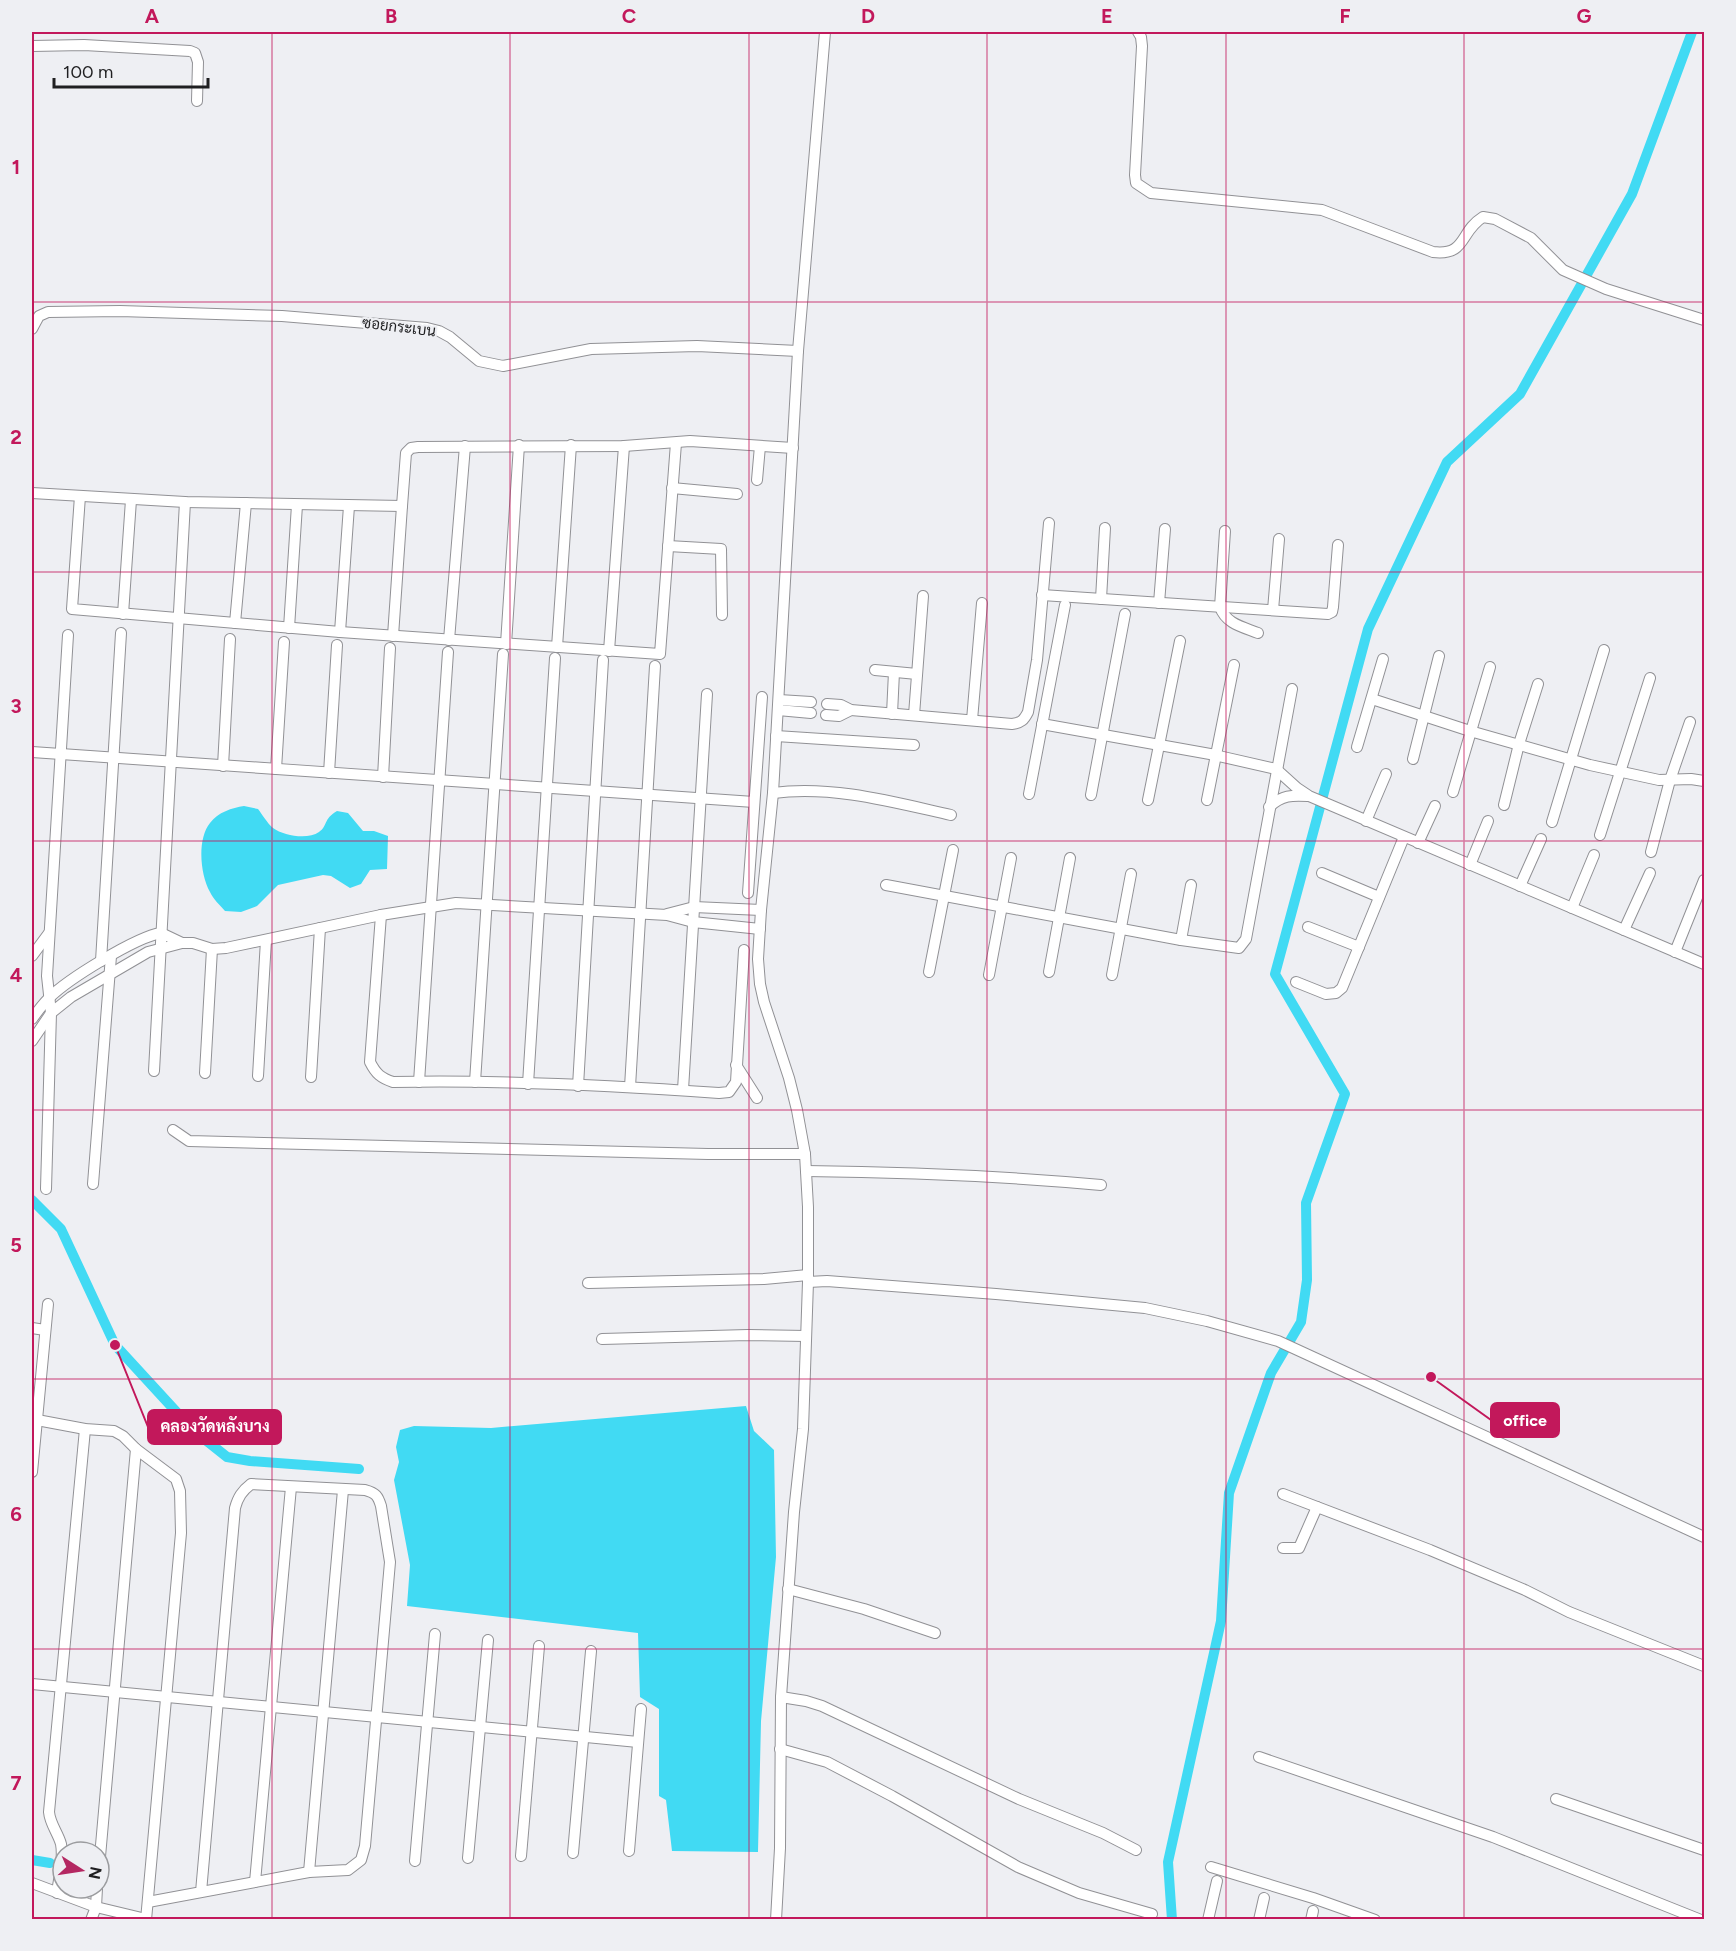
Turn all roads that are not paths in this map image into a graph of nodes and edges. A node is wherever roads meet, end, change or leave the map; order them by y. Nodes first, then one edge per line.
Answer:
1 (825, 32) edge
2 (1138, 32) edge
3 (32, 46) edge
4 (196, 101) dead end
5 (1704, 320) edge
6 (32, 328) edge
7 (798, 351) junction
8 (676, 443) junction
9 (519, 445) junction
10 (571, 445) junction
11 (465, 446) junction
12 (624, 446) junction
13 (760, 446) junction
14 (793, 447) junction
15 (757, 480) dead end
16 (672, 488) junction
17 (32, 493) edge
18 (737, 494) dead end
19 (80, 496) junction
20 (131, 500) junction
21 (185, 502) junction
22 (246, 503) junction
23 (297, 506) junction
24 (349, 506) junction
25 (402, 506) junction
26 (1049, 523) dead end
27 (1105, 528) dead end
28 (1165, 529) dead end
29 (1225, 531) dead end
30 (1280, 539) dead end
31 (1338, 545) dead end
32 (668, 546) junction
33 (1042, 595) junction
34 (923, 596) dead end
35 (1101, 599) junction
36 (982, 603) dead end
37 (1159, 603) junction
38 (1065, 605) dead end
39 (1220, 607) junction
40 (1273, 610) junction
41 (123, 614) junction
42 (1125, 614) dead end
43 (722, 615) dead end
44 (179, 618) junction
45 (235, 623) junction
46 (289, 628) junction
47 (340, 632) junction
48 (121, 633) dead end
49 (1258, 633) dead end
50 (68, 635) dead end
51 (393, 636) junction
52 (230, 639) dead end
53 (449, 640) junction
54 (1180, 641) dead end
55 (284, 642) dead end
56 (337, 645) dead end
57 (390, 648) dead end
58 (504, 649) junction
59 (1604, 650) dead end
60 (448, 652) dead end
61 (556, 653) junction
62 (606, 656) junction
63 (1439, 656) dead end
64 (1383, 659) dead end
65 (1234, 665) dead end
66 (655, 666) dead end
67 (1490, 667) dead end
68 (875, 670) dead end
69 (894, 672) junction
70 (917, 674) junction
71 (1650, 678) dead end
72 (1538, 684) dead end
73 (1292, 689) dead end
74 (707, 694) dead end
75 (762, 697) dead end
76 (1372, 699) junction
77 (778, 705) junction
78 (811, 708) dead end
79 (826, 709) dead end
80 (892, 714) junction
81 (914, 715) junction
82 (1423, 716) junction
83 (972, 720) junction
84 (1690, 722) dead end
85 (1042, 724) junction
86 (1470, 731) junction
87 (1101, 735) junction
88 (776, 736) junction
89 (1519, 744) junction
90 (914, 745) dead end
91 (1159, 745) junction
92 (1357, 747) dead end
93 (32, 752) edge
94 (60, 754) junction
95 (1216, 755) junction
96 (114, 758) junction
97 (1413, 759) dead end
98 (1570, 760) junction
99 (171, 762) junction
100 (223, 766) junction
101 (276, 769) junction
102 (1276, 769) junction
103 (1619, 772) junction
104 (329, 773) junction
105 (1386, 774) dead end
106 (383, 777) junction
107 (1670, 780) junction
108 (439, 781) junction
109 (1704, 781) edge
110 (494, 784) junction
111 (546, 788) junction
112 (595, 791) junction
113 (1454, 792) dead end
114 (773, 793) junction
115 (1029, 794) dead end
116 (647, 795) junction
117 (1091, 795) dead end
118 (1309, 796) junction
119 (701, 799) junction
120 (1148, 800) dead end
121 (1207, 800) dead end
122 (754, 802) junction
123 (1504, 805) dead end
124 (1435, 806) dead end
125 (1269, 807) junction
126 (951, 815) dead end
127 (1366, 821) junction
128 (1488, 821) dead end
129 (1552, 822) dead end
130 (1600, 835) dead end
131 (1404, 837) junction
132 (1541, 839) dead end
133 (1418, 843) junction
134 (953, 850) dead end
135 (1651, 852) dead end
136 (1594, 855) dead end
137 (1011, 858) dead end
138 (1070, 858) dead end
139 (1470, 865) junction
140 (1322, 873) dead end
141 (1650, 873) dead end
142 (1131, 874) dead end
143 (1704, 880) edge
144 (886, 885) dead end
145 (1191, 885) dead end
146 (1520, 886) junction
147 (748, 893) dead end
148 (944, 896) junction
149 (1379, 897) junction
150 (486, 905) junction
151 (431, 906) junction
152 (694, 907) junction
153 (1002, 907) junction
154 (539, 908) junction
155 (1572, 908) junction
156 (588, 910) junction
157 (761, 910) junction
158 (640, 913) junction
159 (381, 915) junction
160 (667, 915) junction
161 (1059, 918) junction
162 (693, 922) junction
163 (1308, 927) dead end
164 (320, 928) junction
165 (760, 928) junction
166 (1121, 930) junction
167 (1624, 930) junction
168 (49, 933) junction
169 (161, 933) junction
170 (266, 940) junction
171 (1181, 940) junction
172 (182, 943) junction
173 (1359, 947) junction
174 (161, 948) junction
175 (212, 949) junction
176 (744, 950) dead end
177 (1675, 952) junction
178 (32, 956) edge
179 (106, 959) junction
180 (1704, 964) edge
181 (929, 972) dead end
182 (1049, 972) dead end
183 (111, 973) junction
184 (988, 975) dead end
185 (1112, 975) dead end
186 (1296, 982) dead end
187 (49, 998) junction
188 (51, 1013) junction
189 (32, 1019) edge
190 (32, 1041) edge
191 (736, 1065) junction
192 (154, 1071) dead end
193 (205, 1073) dead end
194 (258, 1076) dead end
195 (311, 1077) dead end
196 (420, 1082) junction
197 (474, 1082) junction
198 (528, 1084) junction
199 (578, 1086) junction
200 (630, 1087) junction
201 (683, 1090) junction
202 (757, 1098) dead end
203 (173, 1130) dead end
204 (805, 1154) junction
205 (806, 1171) junction
206 (93, 1184) dead end
207 (1101, 1185) dead end
208 (46, 1189) dead end
209 (808, 1279) junction
210 (588, 1284) dead end
211 (48, 1304) dead end
212 (32, 1328) edge
213 (45, 1330) junction
214 (806, 1336) junction
215 (602, 1339) dead end
216 (37, 1420) junction
217 (85, 1429) junction
218 (136, 1449) junction
219 (32, 1472) edge
220 (291, 1487) junction
221 (343, 1490) junction
222 (1283, 1494) dead end
223 (1317, 1507) junction
224 (1704, 1537) edge
225 (1283, 1548) dead end
226 (788, 1589) junction
227 (934, 1633) dead end
228 (435, 1634) dead end
229 (488, 1640) dead end
230 (540, 1646) dead end
231 (591, 1651) dead end
232 (1704, 1666) edge
233 (32, 1684) edge
234 (62, 1687) junction
235 (114, 1692) junction
236 (166, 1697) junction
237 (781, 1697) junction
238 (218, 1702) junction
239 (271, 1707) junction
240 (641, 1708) dead end
241 (323, 1712) junction
242 (376, 1717) junction
243 (427, 1722) junction
244 (480, 1727) junction
245 (532, 1732) junction
246 (584, 1737) junction
247 (638, 1742) junction
248 (780, 1749) junction
249 (1259, 1757) dead end
250 (1556, 1799) dead end
251 (60, 1840) edge
252 (101, 1840) edge
253 (1136, 1850) dead end
254 (1704, 1850) edge
255 (628, 1851) dead end
256 (573, 1853) dead end
257 (521, 1856) dead end
258 (468, 1858) dead end
259 (415, 1861) dead end
260 (1210, 1866) dead end
261 (309, 1872) junction
262 (1217, 1881) dead end
263 (255, 1882) junction
264 (32, 1883) edge
265 (51, 1891) edge
266 (201, 1892) junction
267 (1264, 1898) dead end
268 (76, 1900) edge
269 (96, 1900) edge
270 (148, 1902) junction
271 (96, 1907) junction
272 (1152, 1914) dead end
273 (146, 1919) edge
274 (92, 1920) edge
275 (776, 1920) edge
276 (1208, 1920) edge
277 (1259, 1920) edge
278 (1375, 1920) edge
279 (1701, 1920) edge

1 - 7 street
2 - 5 street
3 - 4 street
6 - 7 street, ซอยกระเบน
7 - 14 street
8 - 12 street
8 - 13 street
8 - 16 street
9 - 10 street
9 - 11 street
9 - 58 street
10 - 12 street
10 - 61 street
11 - 25 street
11 - 53 street
12 - 62 street
13 - 14 street
13 - 15 street
14 - 77 street
16 - 18 street
16 - 32 street
17 - 19 street
19 - 20 street
19 - 41 street
20 - 21 street
20 - 41 street
21 - 22 street
21 - 44 street
22 - 23 street
22 - 45 street
23 - 24 street
23 - 46 street
24 - 25 street
24 - 47 street
25 - 51 street
26 - 33 street
27 - 35 street
28 - 37 street
29 - 39 street
30 - 40 street
31 - 40 street
32 - 43 street
32 - 62 street
33 - 35 street
33 - 83 street
34 - 70 street
35 - 37 street
36 - 83 street
37 - 39 street
38 - 85 street
39 - 40 street
39 - 49 street
41 - 44 street
42 - 87 street
44 - 45 street
44 - 99 street
45 - 46 street
46 - 47 street
47 - 51 street
48 - 96 street
50 - 94 street
51 - 53 street
52 - 100 street
53 - 58 street
54 - 91 street
55 - 101 street
56 - 104 street
57 - 106 street
58 - 61 street
58 - 110 street
59 - 98 street
60 - 108 street
61 - 62 street
61 - 111 street
62 - 112 street
63 - 82 street
64 - 76 street
65 - 95 street
66 - 116 street
67 - 86 street
68 - 69 street
69 - 70 street
69 - 80 street
70 - 81 street
71 - 103 street
72 - 89 street
73 - 102 street
74 - 119 street
75 - 122 street
76 - 82 street
76 - 92 street
77 - 78 street
77 - 88 street
79 - 80 street
80 - 81 street
81 - 83 street
82 - 86 street
82 - 97 street
84 - 107 street
85 - 87 street
85 - 115 street
86 - 89 street
86 - 113 street
87 - 91 street
87 - 117 street
88 - 90 street
88 - 114 street
89 - 98 street
89 - 123 street
91 - 95 street
91 - 120 street
93 - 94 street
94 - 96 street
94 - 168 street
95 - 102 street
95 - 121 street
96 - 99 street
96 - 179 street
98 - 103 street
98 - 129 street
99 - 100 street
99 - 169 street
100 - 101 street
101 - 104 street
102 - 118 street
102 - 125 street
103 - 107 street
103 - 130 street
104 - 106 street
105 - 127 street
106 - 108 street
107 - 109 street
107 - 135 street
108 - 110 street
108 - 151 street
110 - 111 street
110 - 150 street
111 - 112 street
111 - 154 street
112 - 116 street
112 - 156 street
114 - 126 street
114 - 157 street
116 - 119 street
116 - 158 street
118 - 125 street
118 - 127 street
119 - 122 street
119 - 152 street
122 - 147 street
124 - 133 street
125 - 171 street
127 - 131 street
128 - 139 street
131 - 133 street
131 - 149 street
132 - 146 street
133 - 139 street
134 - 148 street
136 - 155 street
137 - 153 street
138 - 161 street
139 - 146 street
140 - 149 street
141 - 167 street
142 - 166 street
143 - 177 street
144 - 148 street
145 - 171 street
146 - 155 street
148 - 153 street
148 - 181 street
149 - 173 street
150 - 151 street
150 - 154 street
150 - 197 street
151 - 159 street
151 - 196 street
152 - 157 street
152 - 160 street
152 - 162 street
153 - 161 street
153 - 184 street
154 - 156 street
154 - 198 street
155 - 167 street
156 - 158 street
156 - 199 street
157 - 165 street
158 - 160 street
158 - 200 street
159 - 164 street
159 - 196 street
160 - 162 street
161 - 166 street
161 - 182 street
162 - 165 street
162 - 201 street
163 - 173 street
164 - 170 street
164 - 195 street
165 - 204 street
166 - 171 street
166 - 185 street
167 - 177 street
168 - 178 street
168 - 187 street
169 - 172 street
169 - 174 street
169 - 179 street
170 - 175 street
170 - 194 street
172 - 174 street
172 - 175 street
173 - 186 street
174 - 183 street
174 - 192 street
175 - 193 street
176 - 191 street
177 - 180 street
179 - 183 street
179 - 187 street
183 - 188 street
183 - 206 street
187 - 188 street
187 - 189 street
188 - 190 street
188 - 208 street
191 - 201 street
191 - 202 street
196 - 197 street
197 - 198 street
198 - 199 street
199 - 200 street
200 - 201 street
203 - 204 street
204 - 205 street
205 - 207 street
205 - 209 street
209 - 210 street
209 - 214 street
209 - 224 street
211 - 213 street
212 - 213 street
213 - 216 street
214 - 215 street
214 - 226 street
216 - 217 street
216 - 219 street
217 - 218 street
217 - 234 street
218 - 235 street
218 - 236 street
220 - 221 street
220 - 238 street
220 - 239 street
221 - 241 street
221 - 242 street
222 - 223 street
223 - 225 street
223 - 232 street
226 - 227 street
226 - 237 street
228 - 243 street
229 - 244 street
230 - 245 street
231 - 246 street
233 - 234 street
234 - 235 street
234 - 251 street
235 - 236 street
235 - 252 street
236 - 238 street
236 - 270 street
237 - 248 street
237 - 253 street
238 - 239 street
238 - 266 street
239 - 241 street
239 - 263 street
240 - 247 street
241 - 242 street
241 - 261 street
242 - 243 street
242 - 261 street
243 - 244 street
243 - 259 street
244 - 245 street
244 - 258 street
245 - 246 street
245 - 257 street
246 - 247 street
246 - 256 street
247 - 255 street
248 - 272 street
248 - 275 street
249 - 279 street
250 - 254 street
260 - 278 street
261 - 263 street
262 - 276 street
263 - 266 street
264 - 265 street
266 - 270 street
267 - 277 street
268 - 271 street
269 - 271 street
270 - 273 street
271 - 273 street
271 - 274 street

